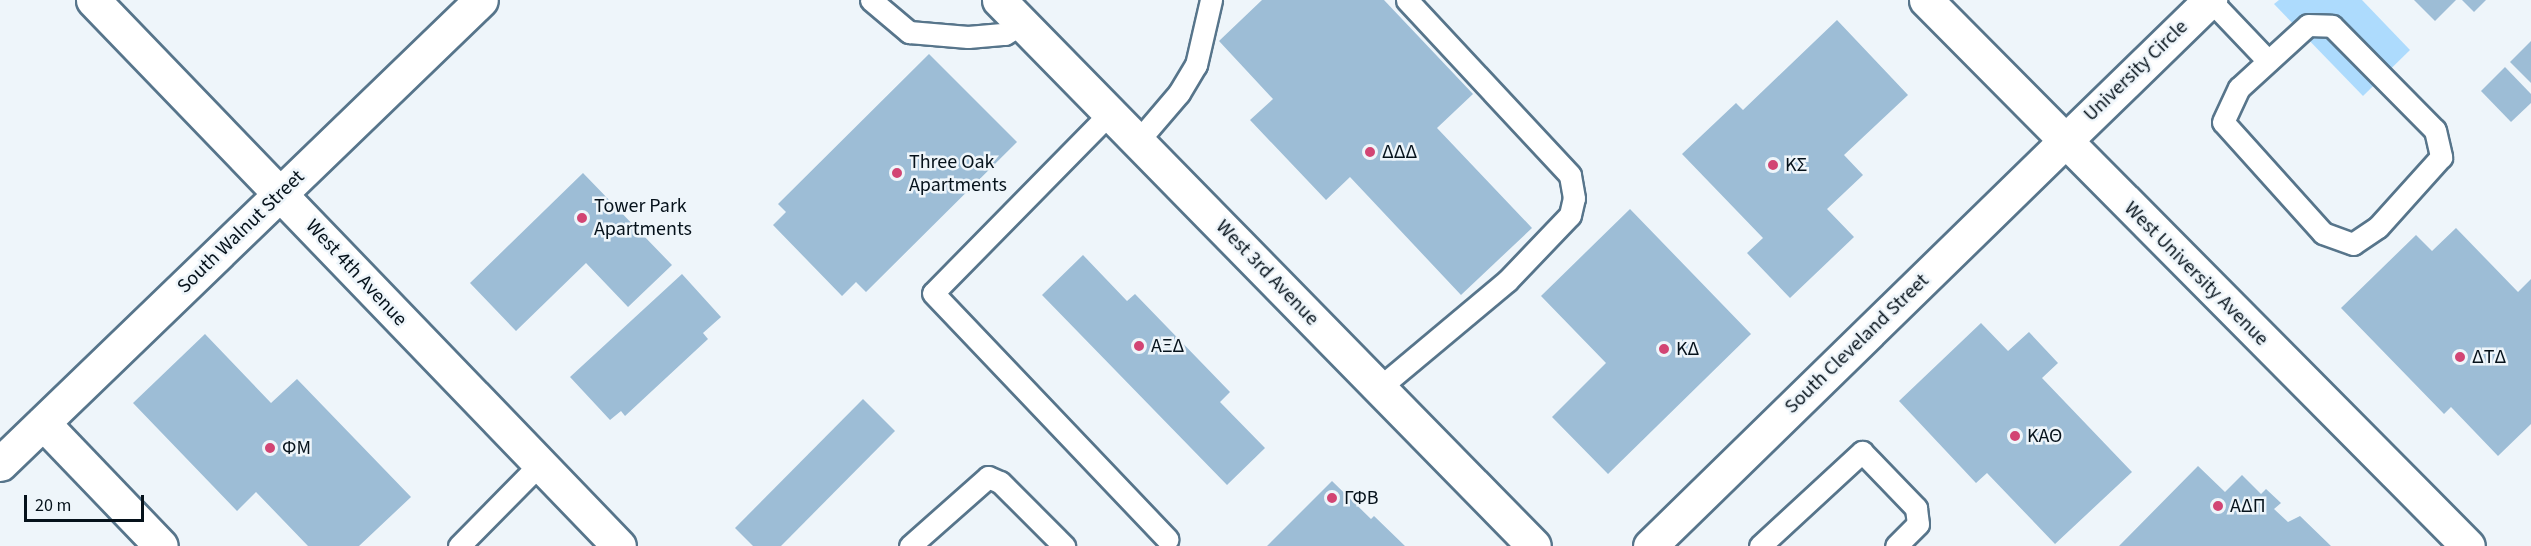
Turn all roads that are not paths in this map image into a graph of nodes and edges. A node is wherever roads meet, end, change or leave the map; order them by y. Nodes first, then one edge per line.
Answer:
1 (93, 0) edge
2 (482, 0) edge
3 (871, 0) edge
4 (999, 0) edge
5 (1211, 0) edge
6 (1407, 0) edge
7 (1926, 0) edge
8 (2210, 0) edge
9 (1022, 23) junction
10 (2268, 61) junction
11 (1110, 113) junction
12 (1137, 141) junction
13 (2064, 142) junction
14 (281, 193) junction
15 (1379, 388) junction
16 (43, 423) junction
17 (0, 464) edge
18 (539, 465) junction
19 (1167, 539) dead end
20 (161, 546) edge
21 (459, 546) edge
22 (619, 546) edge
23 (910, 546) edge
24 (1064, 546) edge
25 (1534, 546) edge
26 (1650, 546) edge
27 (1760, 546) edge
28 (1896, 546) edge
29 (2468, 546) edge

1 - 14 street, West 4th Avenue
2 - 14 street, South Walnut Street
3 - 9 lane
4 - 9 street, West 3rd Avenue
5 - 12 lane
6 - 15 lane
7 - 13 street, West University Avenue
8 - 10 lane
8 - 13 street, University Circle
9 - 11 street, West 3rd Avenue
10 - 10 lane
11 - 12 street, West 3rd Avenue
11 - 19 lane
12 - 15 street, West 3rd Avenue
13 - 26 street, South Cleveland Street
13 - 29 street, West University Avenue
14 - 16 street, South Walnut Street
14 - 18 street, West 4th Avenue
15 - 25 street, West 3rd Avenue
16 - 17 street, South Walnut Street
16 - 20 street
18 - 21 lane
18 - 22 street, West 4th Avenue
23 - 24 lane
27 - 28 lane

